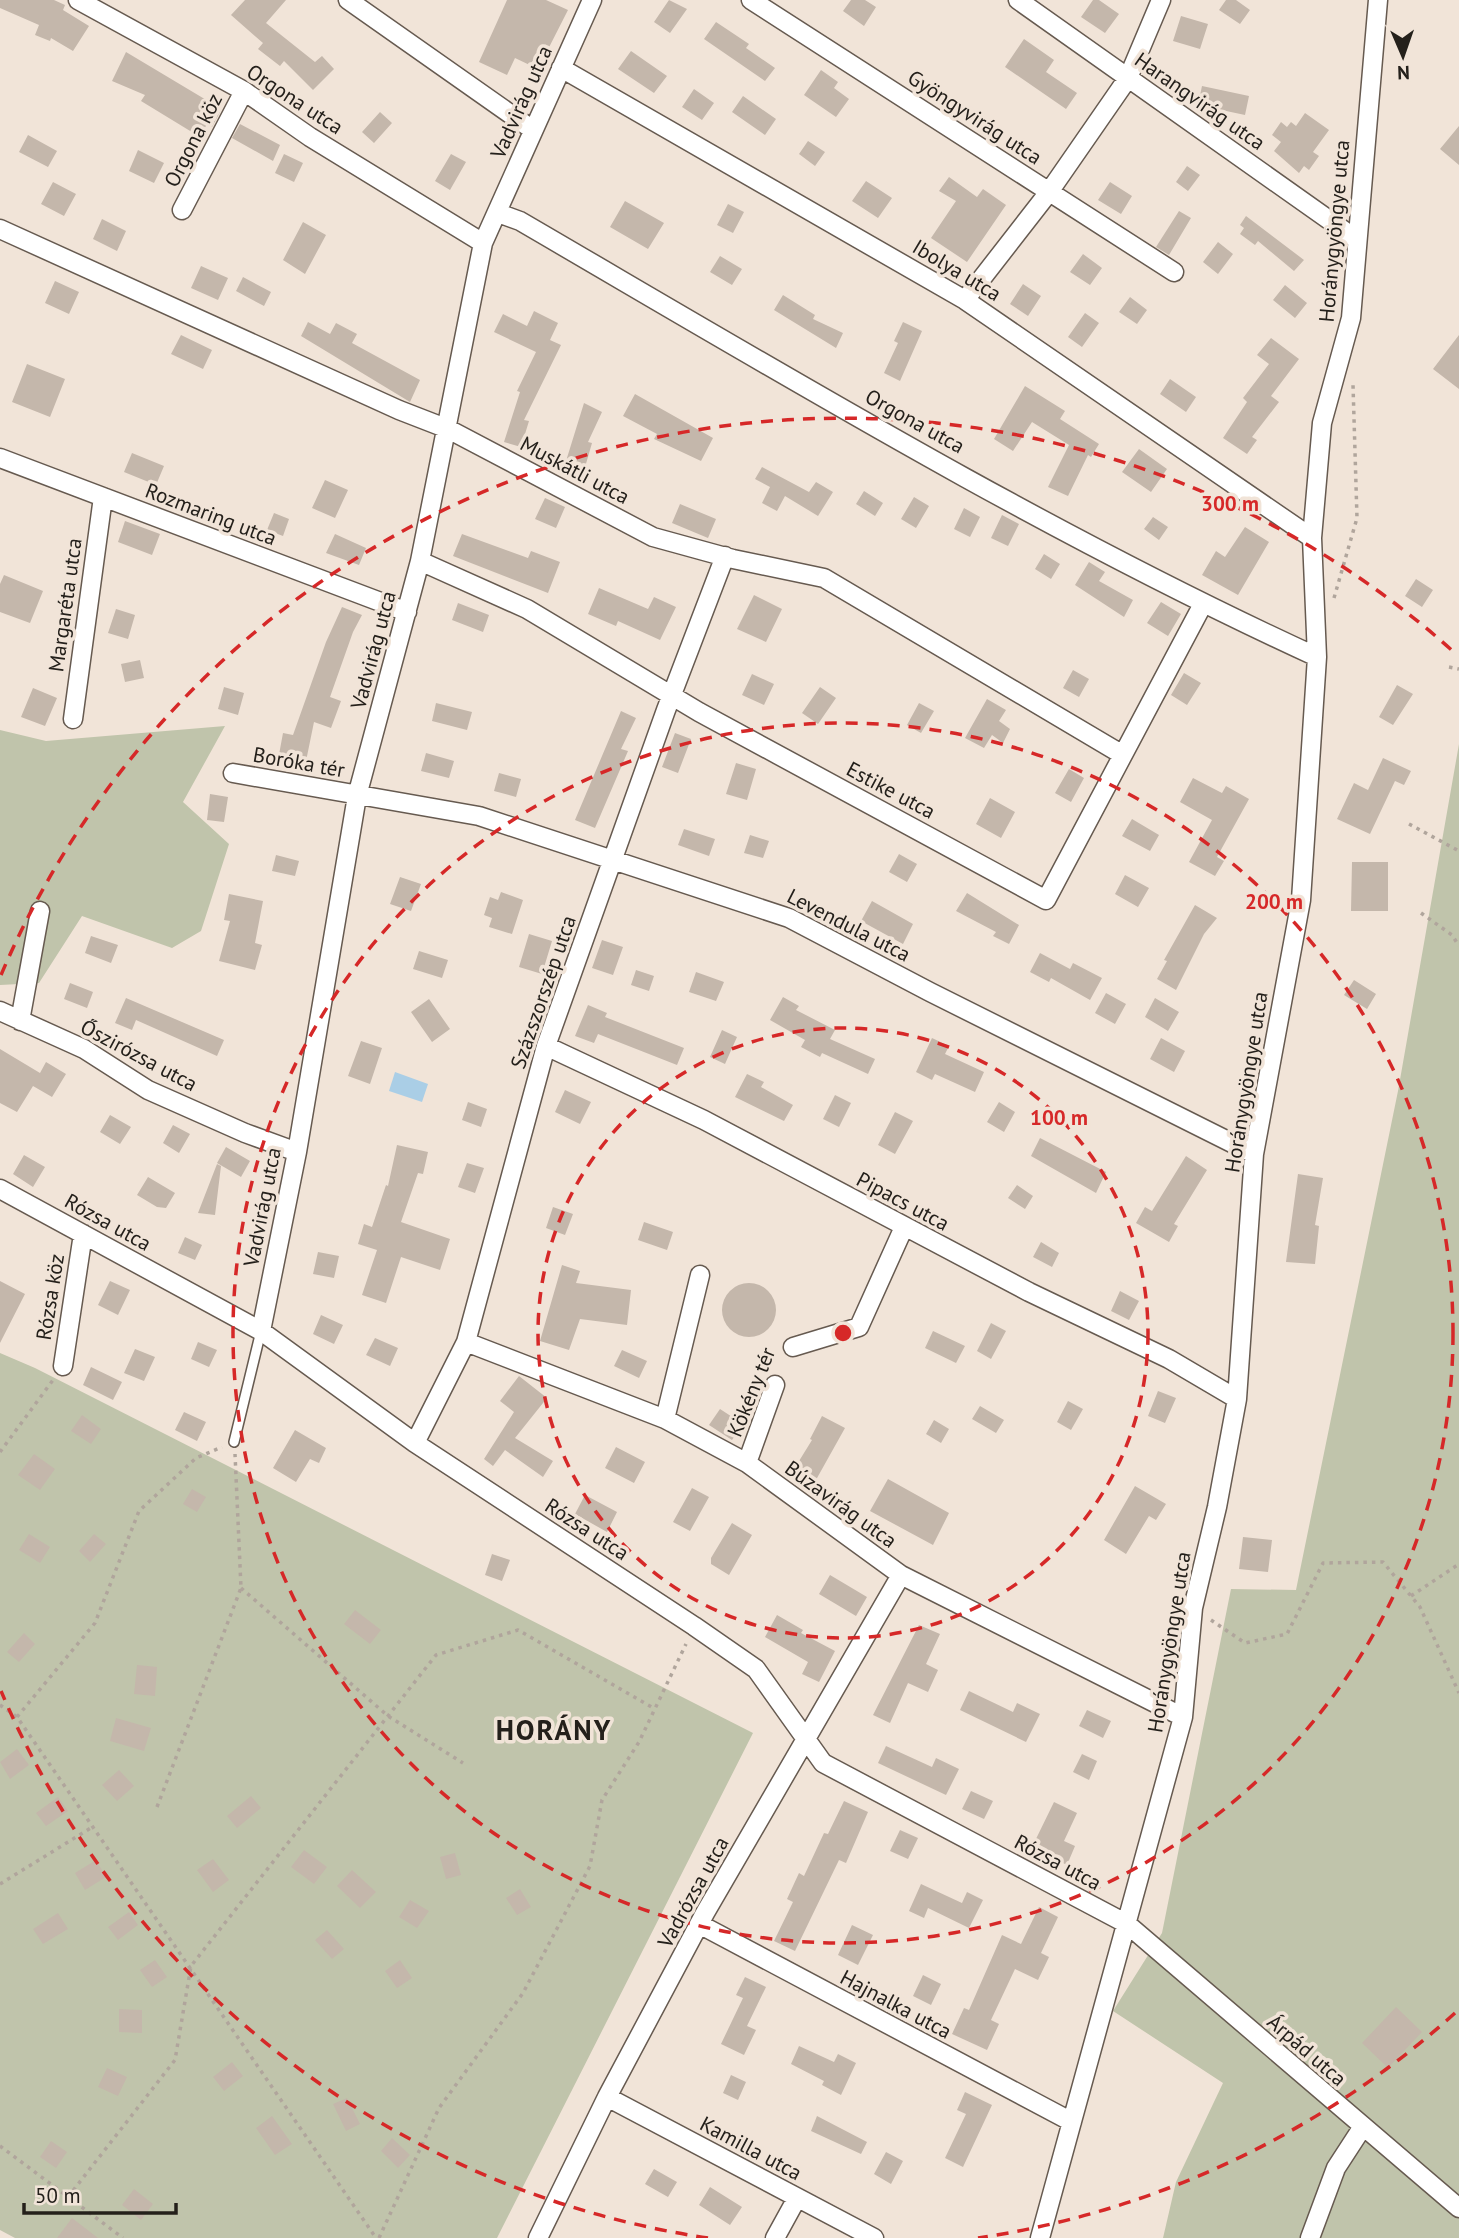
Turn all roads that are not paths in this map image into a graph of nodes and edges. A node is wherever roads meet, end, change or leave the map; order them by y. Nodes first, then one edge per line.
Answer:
1 (78, 0) edge
2 (348, 0) edge
3 (592, 0) edge
4 (751, 0) edge
5 (1018, 0) edge
6 (1161, 0) edge
7 (1378, 0) edge
8 (561, 68) junction
9 (1128, 78) junction
10 (244, 91) junction
11 (533, 130) junction
12 (1049, 192) junction
13 (182, 210) dead end
14 (498, 213) junction
15 (0, 229) edge
16 (1356, 239) junction
17 (482, 243) junction
18 (1174, 272) dead end
19 (965, 300) junction
20 (448, 429) junction
21 (0, 458) edge
22 (103, 497) junction
23 (1312, 538) junction
24 (725, 556) junction
25 (420, 561) junction
26 (1203, 604) junction
27 (407, 612) junction
28 (1317, 657) junction
29 (673, 697) junction
30 (73, 719) dead end
31 (1123, 755) junction
32 (233, 773) dead end
33 (357, 796) junction
34 (613, 859) junction
35 (40, 911) dead end
36 (0, 1011) edge
37 (20, 1021) junction
38 (546, 1046) junction
39 (297, 1152) junction
40 (1254, 1154) junction
41 (0, 1189) edge
42 (904, 1227) junction
43 (83, 1234) junction
44 (700, 1275) dead end
45 (261, 1331) junction
46 (466, 1342) junction
47 (793, 1347) dead end
48 (63, 1366) road end
49 (775, 1385) dead end
50 (1237, 1399) junction
51 (664, 1419) junction
52 (234, 1441) road end
53 (415, 1443) junction
54 (747, 1463) junction
55 (901, 1575) junction
56 (1183, 1717) junction
57 (805, 1742) junction
58 (699, 1924) junction
59 (1127, 1924) junction
60 (607, 2097) junction
61 (1072, 2122) junction
62 (1362, 2128) junction
63 (797, 2197) junction
64 (1459, 2208) edge
65 (538, 2238) edge
66 (775, 2238) edge
67 (874, 2238) edge
68 (1040, 2238) edge
69 (1310, 2238) edge

1 - 10 street, Orgona utca
2 - 11 street
3 - 8 street, Vadvirág utca
4 - 12 street, Gyöngyvirág utca
5 - 9 street, Harangvirág utca
6 - 9 street
7 - 16 street, Horánygyöngye utca
8 - 11 street, Vadvirág utca
8 - 19 street, Ibolya utca
9 - 12 street
9 - 16 street, Harangvirág utca
10 - 13 street, Orgona köz
10 - 17 street, Orgona utca
11 - 14 street, Vadvirág utca
12 - 18 street, Gyöngyvirág utca
12 - 19 street
14 - 17 street, Vadvirág utca
14 - 26 street, Orgona utca
15 - 20 street, Muskátli utca
16 - 23 street, Horánygyöngye utca
17 - 20 street, Vadvirág utca
19 - 23 street, Ibolya utca
20 - 24 street, Muskátli utca
20 - 25 street, Vadvirág utca
21 - 22 street, Rozmaring utca
22 - 27 street, Rozmaring utca
22 - 30 street, Margaréta utca
23 - 28 street, Horánygyöngye utca
24 - 29 street, Százszorszép utca
24 - 31 street, Muskátli utca
25 - 27 street, Vadvirág utca
25 - 29 street, Estike utca
26 - 28 street, Orgona utca
26 - 31 street, Estike utca
27 - 33 street, Vadvirág utca
28 - 40 street, Horánygyöngye utca
29 - 31 street, Estike utca
29 - 34 street, Százszorszép utca
32 - 33 street, Boróka tér
33 - 34 street, Levendula utca
33 - 39 street, Vadvirág utca
34 - 38 street, Százszorszép utca
34 - 40 street, Levendula utca
35 - 37 street
36 - 37 street, Őszirózsa utca
37 - 39 street, Őszirózsa utca
38 - 42 street, Pipacs utca
38 - 46 street, Százszorszép utca
39 - 45 street, Vadvirág utca
40 - 50 street, Horánygyöngye utca
41 - 43 street, Rózsa utca
42 - 47 street, Kökény tér
42 - 50 street, Pipacs utca
43 - 45 street, Rózsa utca
43 - 48 street, Rózsa köz
44 - 51 street
45 - 52 lane
45 - 53 street, Rózsa utca
46 - 51 street, Búzavirág utca
46 - 53 street, Százszorszép utca
49 - 54 street, Kökény tér
50 - 56 street, Horánygyöngye utca
51 - 54 street, Búzavirág utca
53 - 57 street, Rózsa utca
54 - 55 street, Búzavirág utca
55 - 56 street, Búzavirág utca
55 - 57 street, Vadrózsa utca
56 - 59 street, Horánygyöngye utca
57 - 58 street, Vadrózsa utca
57 - 59 street, Rózsa utca
58 - 60 street, Vadrózsa utca
58 - 61 street, Hajnalka utca
59 - 61 street, Horánygyöngye utca
59 - 62 street, Árpád utca
60 - 63 street, Kamilla utca
60 - 65 street, Vadrózsa utca
61 - 68 street, Horánygyöngye utca
62 - 64 street, Árpád utca
62 - 69 street
63 - 66 street
63 - 67 street, Kamilla utca

